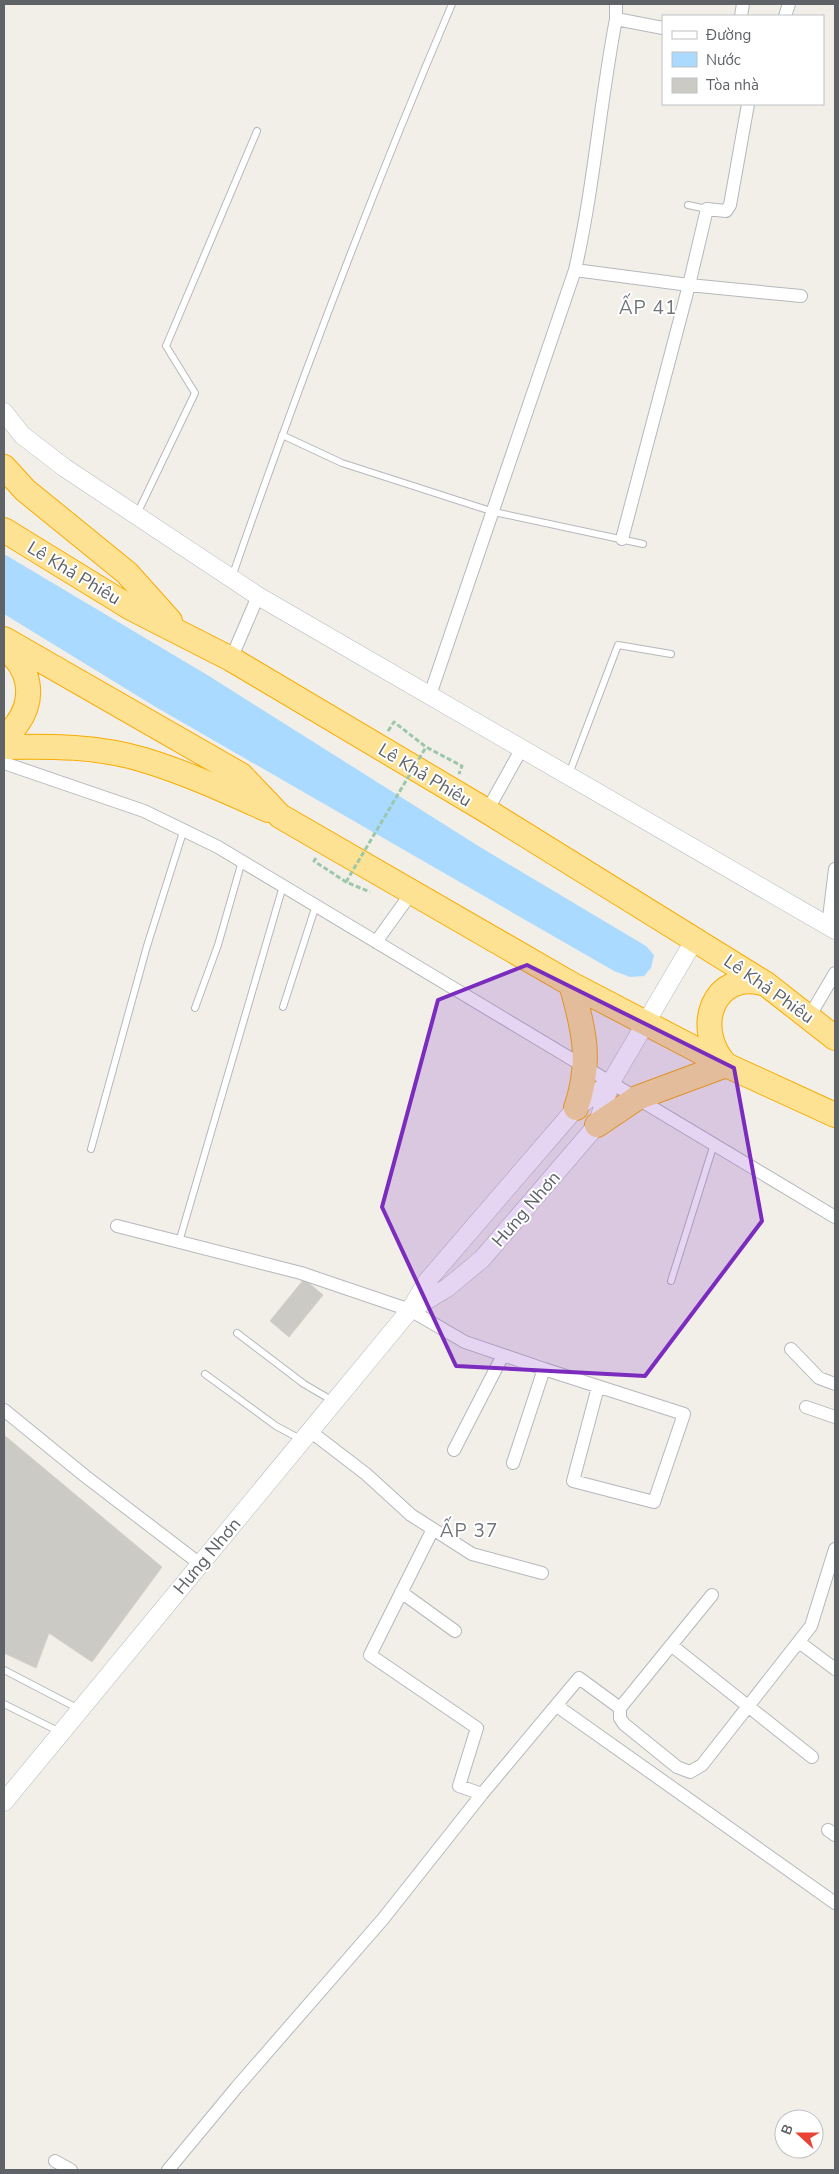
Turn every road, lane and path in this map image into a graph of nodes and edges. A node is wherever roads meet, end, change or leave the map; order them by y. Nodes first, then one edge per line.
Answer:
1 (452, 4) edge
2 (616, 4) edge
3 (616, 19) junction
4 (662, 28) edge
5 (748, 105) edge
6 (257, 131) dead end
7 (688, 206) dead end
8 (707, 209) junction
9 (575, 270) junction
10 (689, 285) junction
11 (800, 296) dead end
12 (4, 412) edge
13 (282, 435) junction
14 (4, 467) edge
15 (494, 512) junction
16 (136, 515) junction
17 (4, 530) edge
18 (622, 539) junction
19 (643, 544) dead end
20 (232, 579) junction
21 (258, 596) junction
22 (180, 632) junction
23 (4, 639) edge
24 (4, 648) edge
25 (671, 654) dead end
26 (231, 659) junction
27 (430, 695) junction
28 (4, 738) edge
29 (4, 747) edge
30 (426, 747) dead end
31 (522, 748) junction
32 (4, 763) edge
33 (568, 775) junction
34 (487, 811) junction
35 (280, 816) junction
36 (184, 829) junction
37 (242, 861) junction
38 (835, 869) edge
39 (346, 882) dead end
40 (283, 886) junction
41 (412, 892) junction
42 (316, 905) junction
43 (832, 928) edge
44 (695, 939) junction
45 (376, 942) junction
46 (835, 973) edge
47 (571, 984) junction
48 (766, 984) junction
49 (283, 1007) dead end
50 (195, 1008) dead end
51 (809, 1017) junction
52 (647, 1024) junction
53 (835, 1038) edge
54 (726, 1065) junction
55 (586, 1067) junction
56 (611, 1082) junction
57 (637, 1098) junction
58 (576, 1108) junction
59 (835, 1116) edge
60 (597, 1125) junction
61 (714, 1144) junction
62 (91, 1150) dead end
63 (835, 1217) edge
64 (117, 1226) dead end
65 (179, 1242) junction
66 (671, 1281) dead end
67 (410, 1310) junction
68 (237, 1333) dead end
69 (791, 1349) dead end
70 (503, 1355) junction
71 (544, 1369) junction
72 (205, 1374) dead end
73 (835, 1384) edge
74 (598, 1387) junction
75 (334, 1402) junction
76 (806, 1407) dead end
77 (4, 1410) edge
78 (835, 1417) edge
79 (306, 1436) junction
80 (454, 1450) dead end
81 (513, 1463) dead end
82 (433, 1529) junction
83 (835, 1549) edge
84 (200, 1564) junction
85 (542, 1573) dead end
86 (401, 1592) junction
87 (712, 1595) dead end
88 (455, 1631) dead end
89 (799, 1642) junction
90 (671, 1645) junction
91 (835, 1669) edge
92 (4, 1670) edge
93 (4, 1704) edge
94 (557, 1706) junction
95 (747, 1707) junction
96 (620, 1708) junction
97 (80, 1709) junction
98 (61, 1732) junction
99 (812, 1757) dead end
100 (479, 1793) junction
101 (4, 1802) edge
102 (835, 1903) edge
103 (55, 2161) dead end
104 (71, 2170) edge
105 (168, 2170) edge

1 - 13 lane
2 - 3 street
3 - 4 street
3 - 9 street
5 - 8 street
6 - 16 lane
7 - 8 lane
8 - 10 street
9 - 10 street
9 - 15 street
10 - 11 street
10 - 18 street
12 - 16 street
13 - 15 lane
13 - 20 lane
14 - 22 highway
15 - 18 lane
15 - 27 street
16 - 20 street
17 - 22 highway, Lê Khả Phiêu
18 - 19 lane
20 - 21 street
21 - 26 street
21 - 27 street
22 - 26 highway, Lê Khả Phiêu
23 - 35 highway
24 - 28 highway
25 - 33 lane
26 - 34 highway, Lê Khả Phiêu
27 - 31 street
29 - 35 highway
30 - 39 path, bridge
31 - 33 street
31 - 34 street
32 - 36 street
33 - 43 street
34 - 44 highway, Lê Khả Phiêu
35 - 41 highway
36 - 37 street
36 - 62 lane
37 - 40 street
37 - 50 lane
38 - 43 street
40 - 42 street
40 - 65 lane
41 - 45 street
41 - 47 highway
42 - 45 street
42 - 49 lane
44 - 48 highway, Lê Khả Phiêu
44 - 52 street, Hưng Nhơn
45 - 55 street
46 - 51 street
47 - 52 highway
47 - 55 highway
48 - 51 highway, Lê Khả Phiêu
48 - 54 highway
51 - 53 highway, Lê Khả Phiêu
52 - 54 highway
52 - 56 street, Hưng Nhơn
54 - 57 highway
54 - 59 highway
55 - 56 street
55 - 58 highway
56 - 57 street
56 - 58 street, Hưng Nhơn
56 - 60 street, Hưng Nhơn
57 - 60 highway
57 - 61 street
58 - 67 street, Hưng Nhơn
60 - 67 street, Hưng Nhơn
61 - 63 street
61 - 66 lane
64 - 65 street
65 - 67 street
67 - 70 street
67 - 75 street, Hưng Nhơn
68 - 75 lane
69 - 73 street
70 - 71 street
70 - 80 street
71 - 74 street
71 - 81 street
72 - 79 lane
74 - 74 street
75 - 79 street, Hưng Nhơn
76 - 78 street
77 - 84 street
79 - 82 street
79 - 84 street, Hưng Nhơn
82 - 85 street
82 - 86 street
83 - 89 street
84 - 97 street, Hưng Nhơn
86 - 88 street
86 - 100 street
87 - 90 street
89 - 91 street
89 - 95 street
90 - 95 street
90 - 96 street
92 - 97 lane
93 - 98 lane
94 - 96 street
94 - 100 street
94 - 102 street
95 - 96 street
95 - 99 street
97 - 98 street, Hưng Nhơn
98 - 101 street, Hưng Nhơn
100 - 105 street
103 - 104 street

